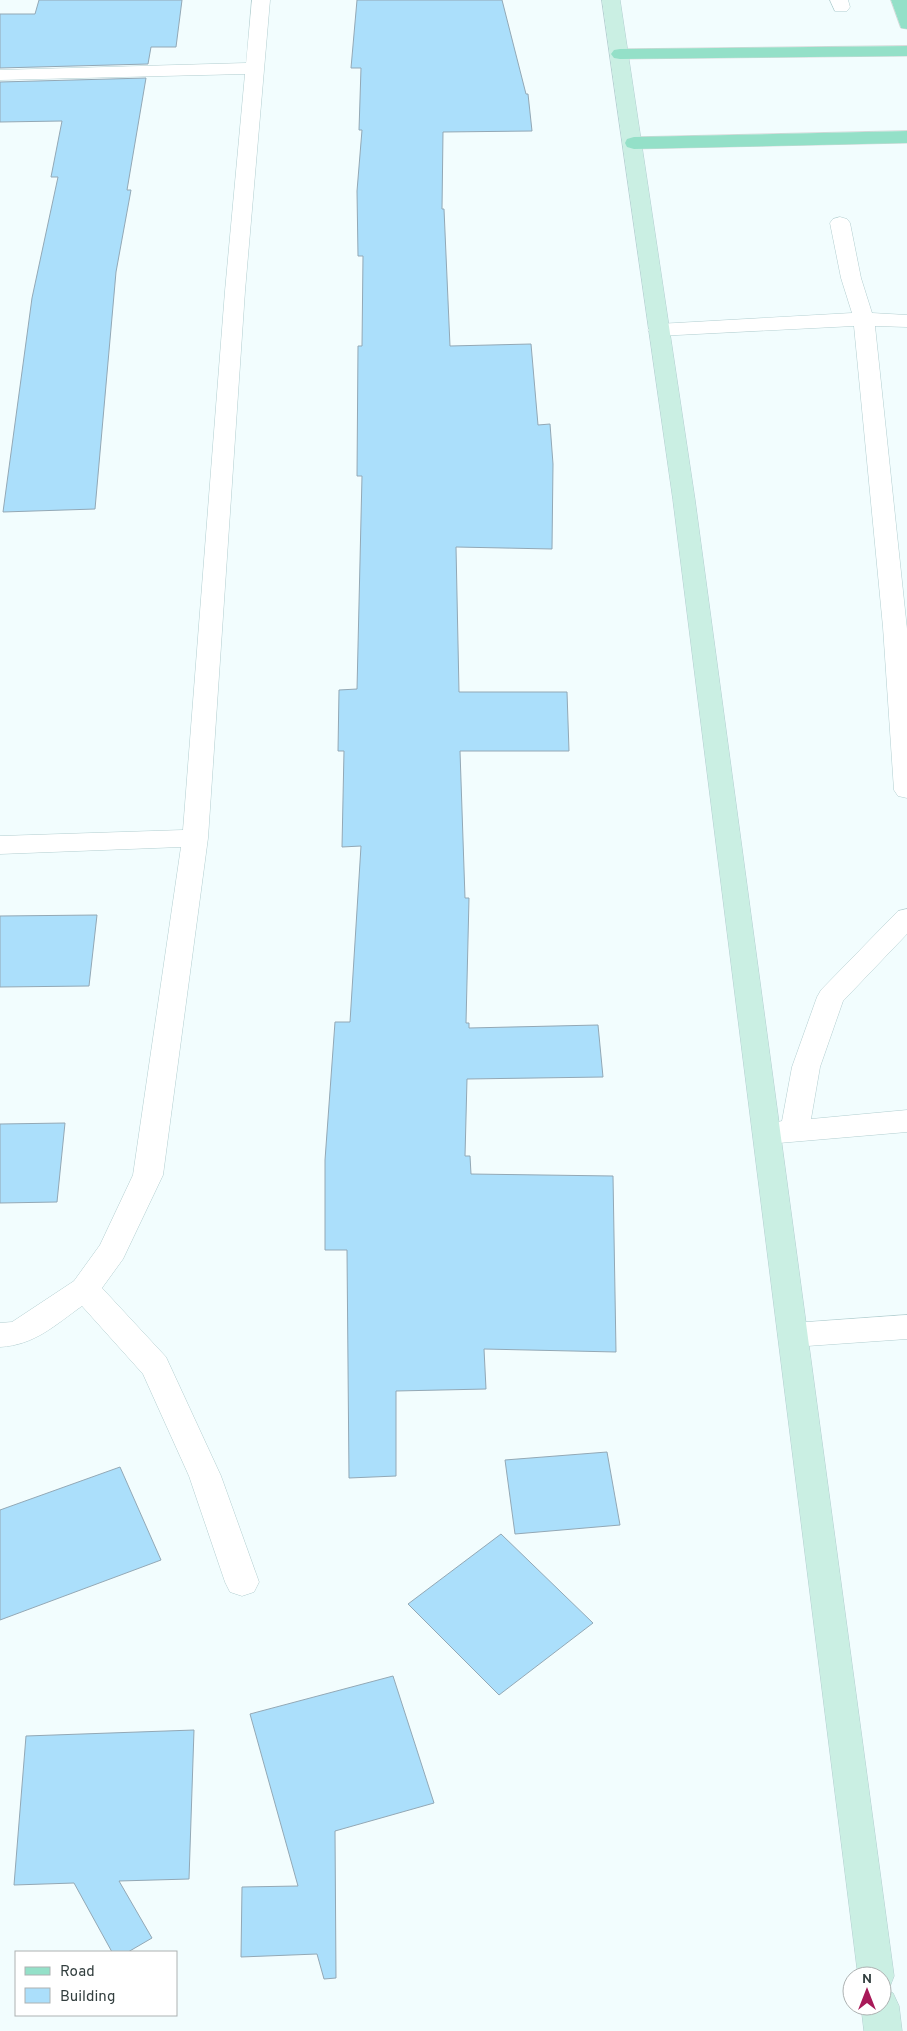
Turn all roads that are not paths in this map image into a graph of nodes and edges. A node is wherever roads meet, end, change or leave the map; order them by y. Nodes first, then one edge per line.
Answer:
1 (261, 0) edge
2 (611, 0) edge
3 (900, 0) edge
4 (907, 24) edge
5 (907, 51) edge
6 (620, 54) junction
7 (255, 68) junction
8 (0, 75) edge
9 (907, 137) edge
10 (634, 143) junction
11 (840, 223) dead end
12 (864, 319) junction
13 (907, 321) edge
14 (658, 330) junction
15 (901, 627) edge
16 (907, 790) edge
17 (195, 838) junction
18 (0, 845) edge
19 (907, 918) edge
20 (907, 1121) edge
21 (795, 1130) junction
22 (766, 1133) junction
23 (84, 1290) junction
24 (907, 1327) edge
25 (0, 1335) edge
26 (793, 1335) junction
27 (242, 1582) dead end
28 (875, 1966) edge
29 (881, 2016) edge
30 (883, 2031) edge

1 - 7 street
2 - 6 main road
3 - 4 main road
5 - 6 main road
6 - 10 main road
7 - 8 street
7 - 17 street
9 - 10 main road
10 - 14 main road
11 - 12 street
12 - 13 street
12 - 14 street
12 - 15 street
14 - 22 main road
15 - 16 street
17 - 18 street
17 - 23 street
19 - 21 street
20 - 21 street
21 - 22 street
22 - 26 main road
23 - 25 street
23 - 27 street
24 - 26 street
26 - 28 main road
29 - 30 main road

